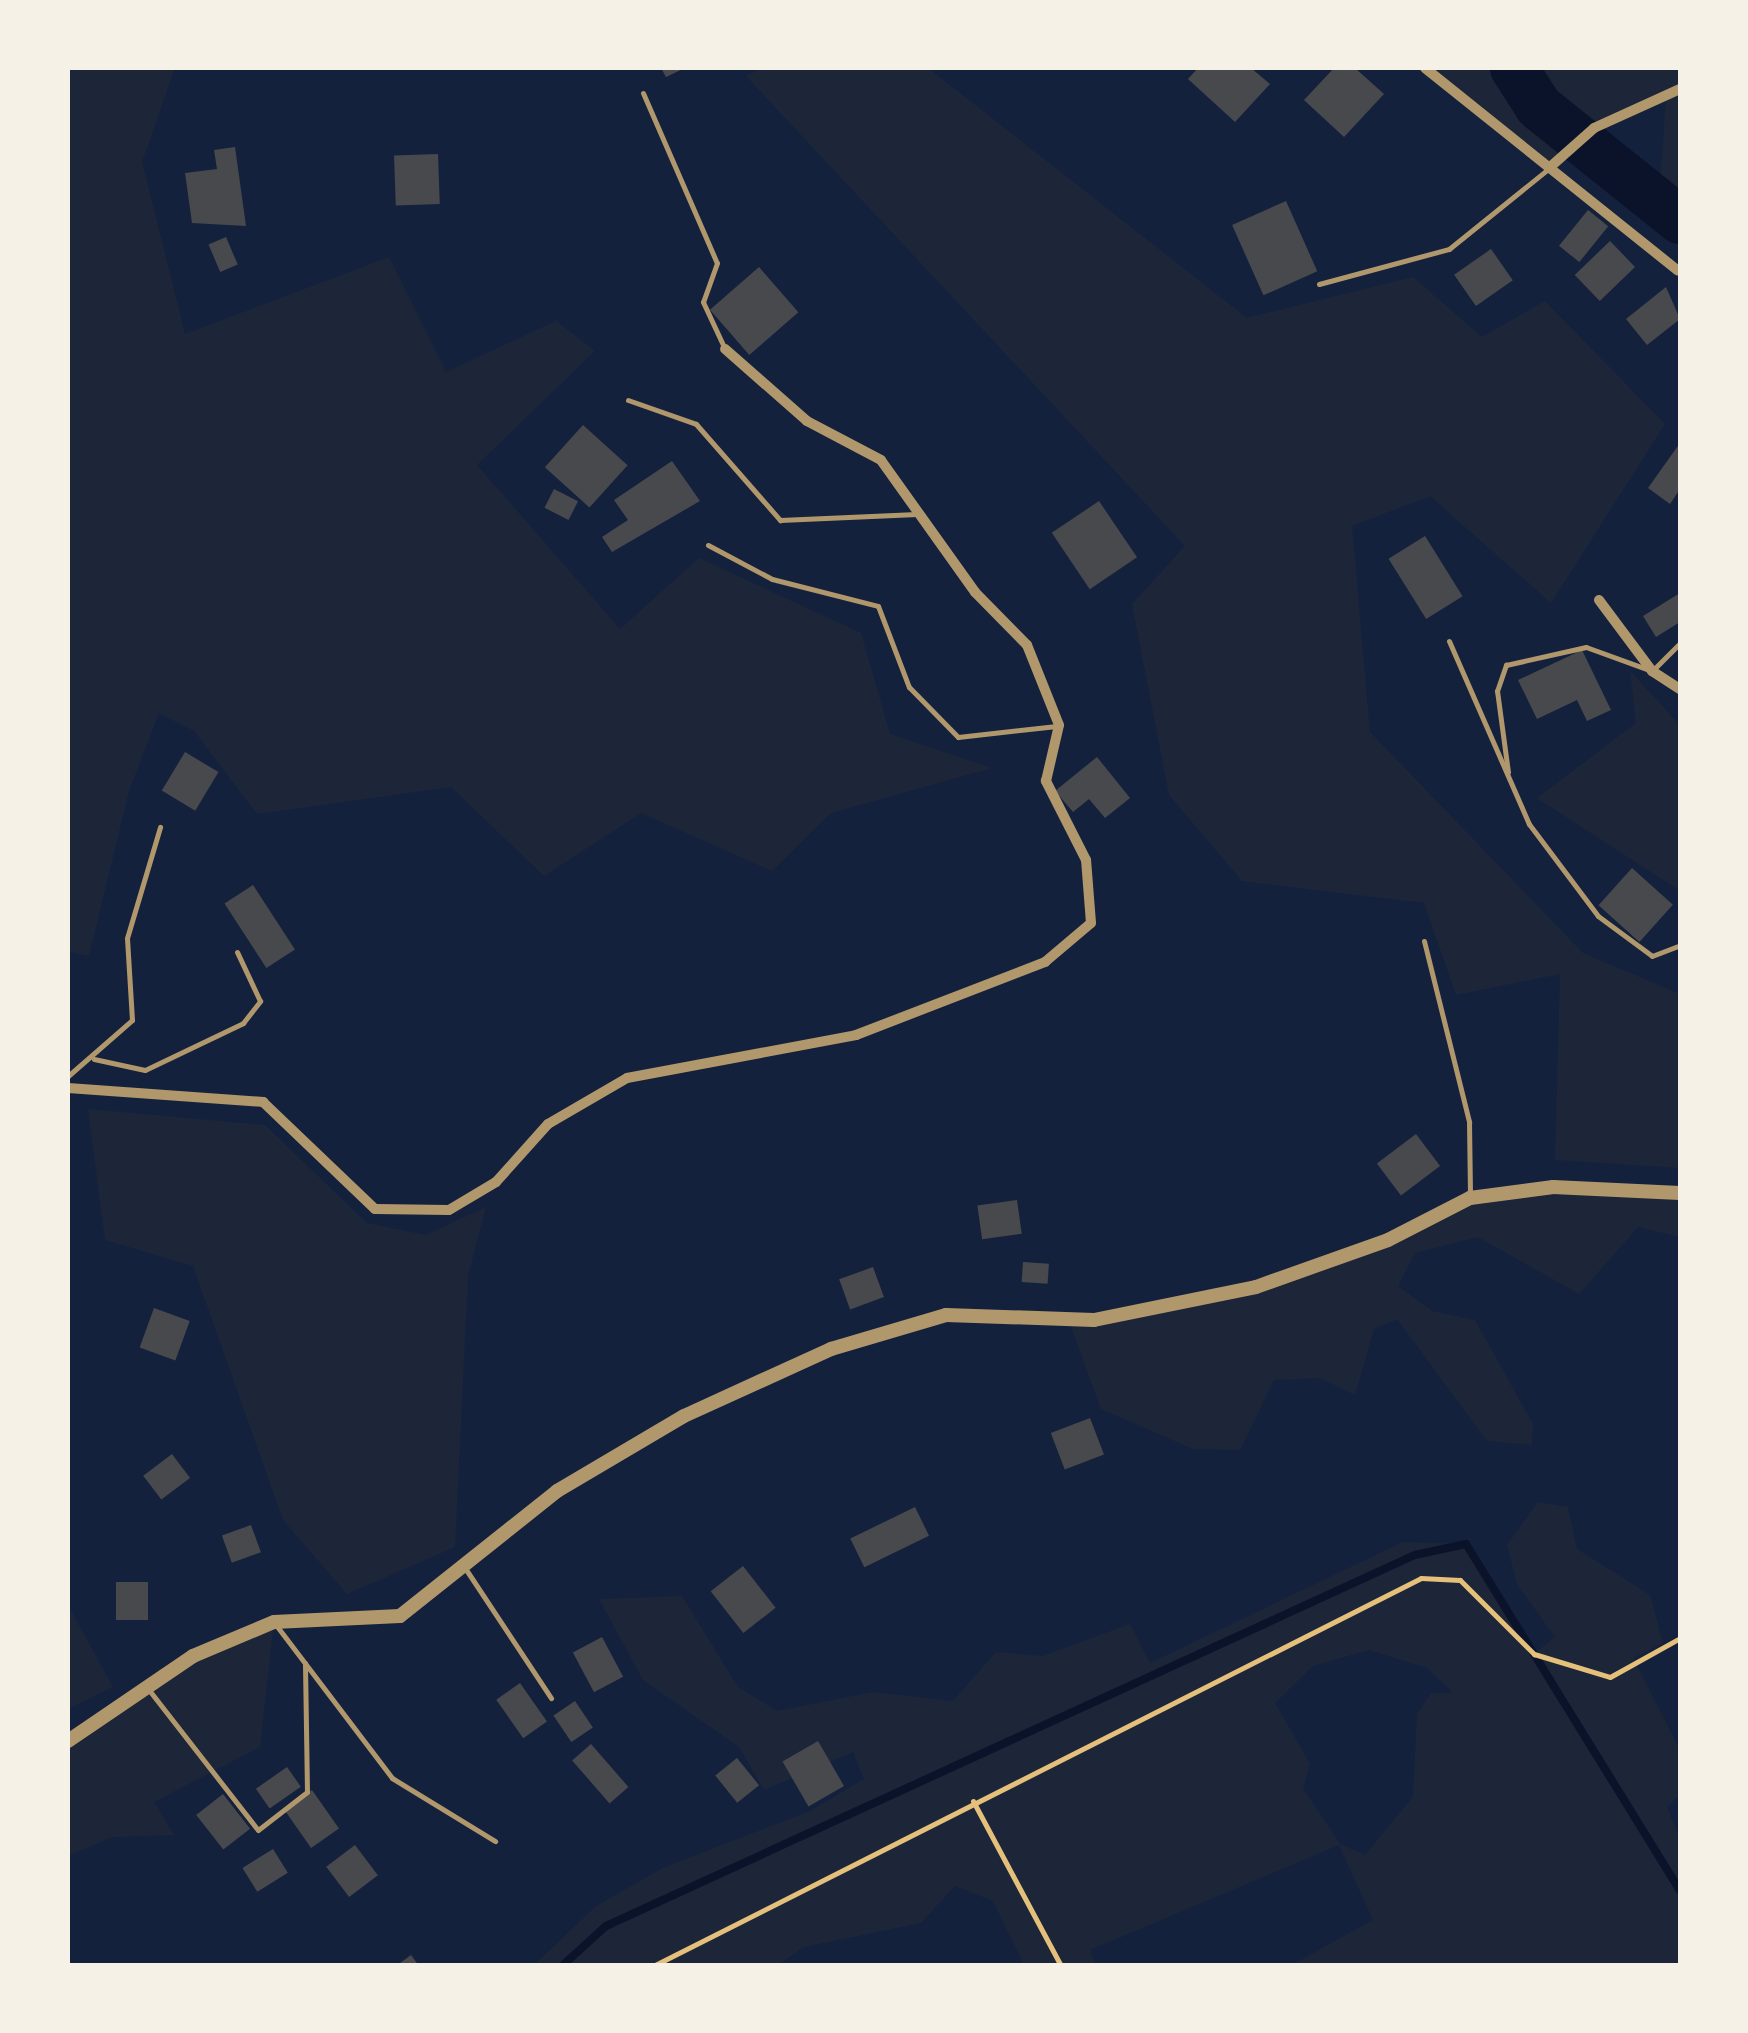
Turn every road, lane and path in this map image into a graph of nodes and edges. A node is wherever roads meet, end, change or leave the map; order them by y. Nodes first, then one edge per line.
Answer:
1 (1425, 68) edge
2 (1680, 89) edge
3 (643, 93) dead end
4 (1550, 168) junction
5 (1678, 270) dead end
6 (1320, 284) dead end
7 (726, 350) joint
8 (628, 400) dead end
9 (920, 514) junction
10 (708, 546) dead end
11 (1600, 600) dead end
12 (1449, 641) dead end
13 (1680, 644) edge
14 (1652, 672) junction
15 (1680, 689) edge
16 (1059, 725) junction
17 (1510, 780) junction
18 (160, 826) dead end
19 (1424, 942) dead end
20 (1680, 945) edge
21 (237, 952) dead end
22 (94, 1059) junction
23 (68, 1076) edge
24 (68, 1088) edge
25 (1680, 1194) edge
26 (1470, 1198) junction
27 (465, 1568) junction
28 (274, 1622) junction
29 (1680, 1638) edge
30 (305, 1663) junction
31 (148, 1688) junction
32 (551, 1698) dead end
33 (68, 1741) edge
34 (973, 1801) junction
35 (495, 1841) dead end
36 (654, 1966) edge
37 (1061, 1966) edge

1 - 4 street
2 - 4 street
3 - 7 lane
4 - 5 street
4 - 6 lane
7 - 9 street
8 - 9 lane
9 - 16 street
10 - 16 lane
11 - 14 street
12 - 17 lane
13 - 14 lane
14 - 15 street
14 - 17 lane
16 - 24 street
17 - 20 lane
18 - 22 lane
19 - 26 lane
21 - 22 lane
22 - 23 lane
25 - 26 street
26 - 27 street
27 - 28 street
27 - 32 lane
28 - 30 lane
28 - 31 street
29 - 34 path
30 - 31 lane
30 - 35 lane
31 - 33 street
34 - 36 path
34 - 37 path

